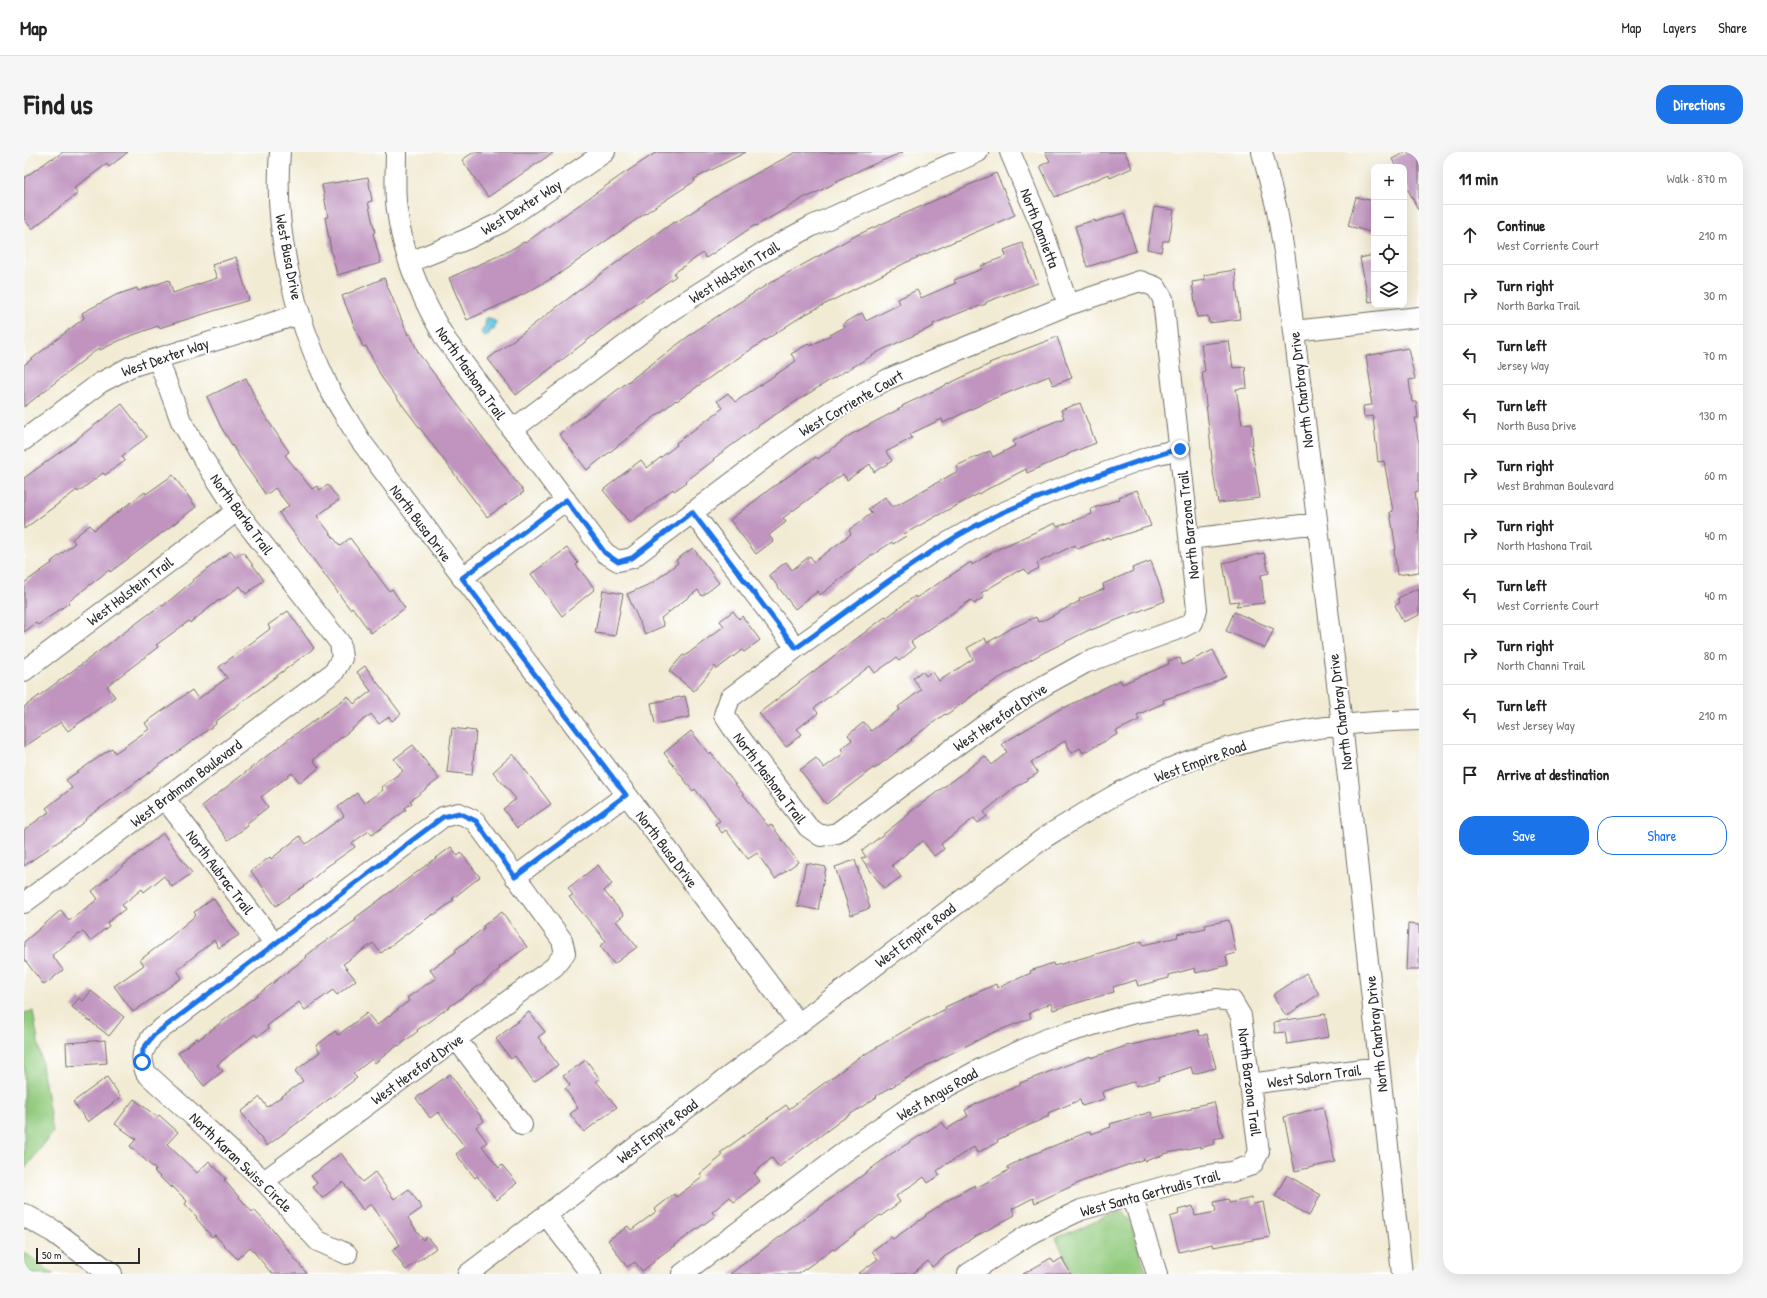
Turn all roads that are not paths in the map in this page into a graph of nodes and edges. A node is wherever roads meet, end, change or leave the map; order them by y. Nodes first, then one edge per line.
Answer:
1 (280, 152) edge
2 (396, 152) edge
3 (605, 152) edge
4 (978, 152) edge
5 (1010, 152) edge
6 (1262, 152) edge
7 (410, 262) junction
8 (1156, 287) joint
9 (1068, 304) junction
10 (300, 314) junction
11 (1419, 317) edge
12 (1294, 331) junction
13 (158, 358) junction
14 (512, 430) junction
15 (24, 440) edge
16 (1180, 449) junction
17 (566, 500) junction
18 (237, 511) junction
19 (692, 512) junction
20 (1317, 523) junction
21 (1190, 538) junction
22 (618, 562) joint
23 (462, 578) junction
24 (1193, 622) joint
25 (796, 648) junction
26 (342, 658) joint
27 (24, 671) edge
28 (1419, 720) edge
29 (1342, 724) junction
30 (626, 795) junction
31 (165, 799) junction
32 (821, 836) joint
33 (515, 877) junction
34 (24, 903) edge
35 (275, 944) junction
36 (1232, 1001) joint
37 (798, 1024) junction
38 (457, 1040) junction
39 (1380, 1067) junction
40 (1249, 1084) junction
41 (522, 1125) dead end
42 (1252, 1165) joint
43 (264, 1181) junction
44 (1132, 1195) junction
45 (24, 1215) edge
46 (546, 1215) junction
47 (347, 1254) dead end
48 (111, 1274) edge
49 (468, 1274) edge
50 (591, 1274) edge
51 (682, 1274) edge
52 (968, 1274) edge
53 (1157, 1274) edge
54 (1402, 1274) edge

1 - 10 street, West Busa Drive
2 - 7 street, North Mashona Trail
3 - 7 street, West Dexter Way
4 - 14 street, West Holstein Trail
5 - 9 street, North Damietta
6 - 12 street, North Charbray Drive
7 - 14 street, North Mashona Trail
8 - 9 street, West Corriente Court
8 - 16 street, North Barzona Trail
9 - 19 street, West Corriente Court
10 - 13 street, West Dexter Way
10 - 23 street, North Busa Drive
11 - 12 street
12 - 20 street, North Charbray Drive
13 - 15 street, West Dexter Way
13 - 18 street, North Barka Trail
14 - 17 street, North Mashona Trail
16 - 21 street, North Barzona Trail
16 - 25 street
17 - 22 street, North Mashona Trail
17 - 23 street
18 - 26 street, North Barka Trail
18 - 27 street, West Holstein Trail
19 - 22 street, West Corriente Court
19 - 25 street
20 - 21 street
20 - 29 street, North Charbray Drive
21 - 24 street, North Barzona Trail
23 - 30 street, North Busa Drive
24 - 32 street, West Hereford Drive
25 - 32 street, North Mashona Trail
26 - 31 street, West Brahman Boulevard
28 - 29 street, West Empire Road
29 - 37 street, West Empire Road
29 - 39 street, North Charbray Drive
30 - 33 street
30 - 37 street, North Busa Drive
31 - 34 street, West Brahman Boulevard
31 - 35 street, North Aubrac Trail
33 - 35 street
33 - 38 street, West Hereford Drive
35 - 43 street, North Karan Swiss Circle
36 - 40 street, North Barzona Trail
36 - 51 street, West Angus Road
37 - 46 street, West Empire Road
38 - 41 street
38 - 43 street, West Hereford Drive
39 - 40 street, West Salorn Trail
39 - 54 street, North Charbray Drive
40 - 42 street, North Barzona Trail
42 - 44 street, West Santa Gertrudis Trail
43 - 47 street, North Karan Swiss Circle
44 - 52 street, West Santa Gertrudis Trail
44 - 53 street
45 - 48 main road
46 - 49 street, West Empire Road
46 - 50 street

